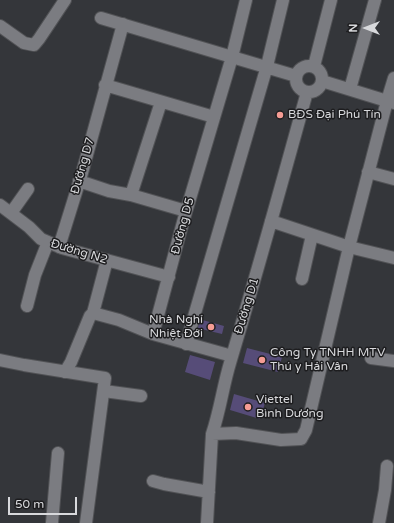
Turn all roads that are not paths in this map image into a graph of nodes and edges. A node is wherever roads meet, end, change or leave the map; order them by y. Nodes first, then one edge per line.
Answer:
1 (65, 0) edge
2 (246, 0) edge
3 (283, 0) edge
4 (331, 0) edge
5 (375, 0) edge
6 (101, 18) dead end
7 (123, 24) junction
8 (0, 26) edge
9 (232, 57) junction
10 (267, 66) junction
11 (314, 66) junction
12 (296, 76) junction
13 (394, 78) edge
14 (322, 81) junction
15 (105, 85) junction
16 (350, 89) junction
17 (307, 92) junction
18 (161, 102) junction
19 (391, 102) edge
20 (214, 117) junction
21 (368, 172) junction
22 (394, 179) edge
23 (79, 181) junction
24 (28, 189) dead end
25 (131, 195) junction
26 (0, 205) edge
27 (186, 211) junction
28 (11, 213) junction
29 (271, 221) junction
30 (312, 234) junction
31 (48, 242) junction
32 (349, 246) junction
33 (60, 247) junction
34 (394, 258) edge
35 (107, 260) junction
36 (169, 277) junction
37 (302, 279) dead end
38 (27, 306) dead end
39 (93, 313) junction
40 (153, 334) junction
41 (186, 344) junction
42 (232, 356) junction
43 (371, 358) dead end
44 (0, 360) edge
45 (394, 361) edge
46 (65, 372) junction
47 (104, 391) junction
48 (141, 396) dead end
49 (212, 434) junction
50 (58, 453) dead end
51 (387, 466) dead end
52 (153, 481) dead end
53 (209, 492) junction
54 (52, 523) edge
55 (86, 523) edge
56 (207, 523) edge
57 (379, 523) edge

1 - 8 street
2 - 9 street, Đường D5
3 - 10 street
4 - 11 street
5 - 16 street
6 - 7 street
7 - 9 street
7 - 15 street, Đường D7
9 - 10 street
9 - 20 street, Đường D5
10 - 12 street
10 - 41 street
11 - 12 street
11 - 14 street
12 - 17 street
13 - 19 street
14 - 16 street
14 - 17 street
15 - 18 street
15 - 23 street, Đường D7
16 - 19 street
17 - 29 street, Đường D1
18 - 20 street
18 - 25 street
19 - 21 street
20 - 27 street, Đường D5
21 - 22 street
21 - 32 street
23 - 25 street
23 - 33 street, Đường D7
24 - 28 street
25 - 27 street
26 - 28 street, Đường N2
27 - 36 street, Đường D5
28 - 31 street, Đường N2
29 - 30 street
29 - 42 street, Đường D1
30 - 32 street
30 - 37 street
31 - 33 street, Đường N2
31 - 38 street
32 - 34 street
32 - 49 street
33 - 35 street, Đường N2
35 - 36 street, Đường N2
35 - 39 street
36 - 40 street, Đường D5
39 - 40 street
39 - 46 street
40 - 41 street
41 - 42 street
42 - 49 street, Đường D1
43 - 45 street
44 - 46 street
46 - 47 street
47 - 48 street
47 - 55 street
49 - 53 street, Đường D1
50 - 54 street
51 - 57 street
52 - 53 street
53 - 56 street, Đường D1

